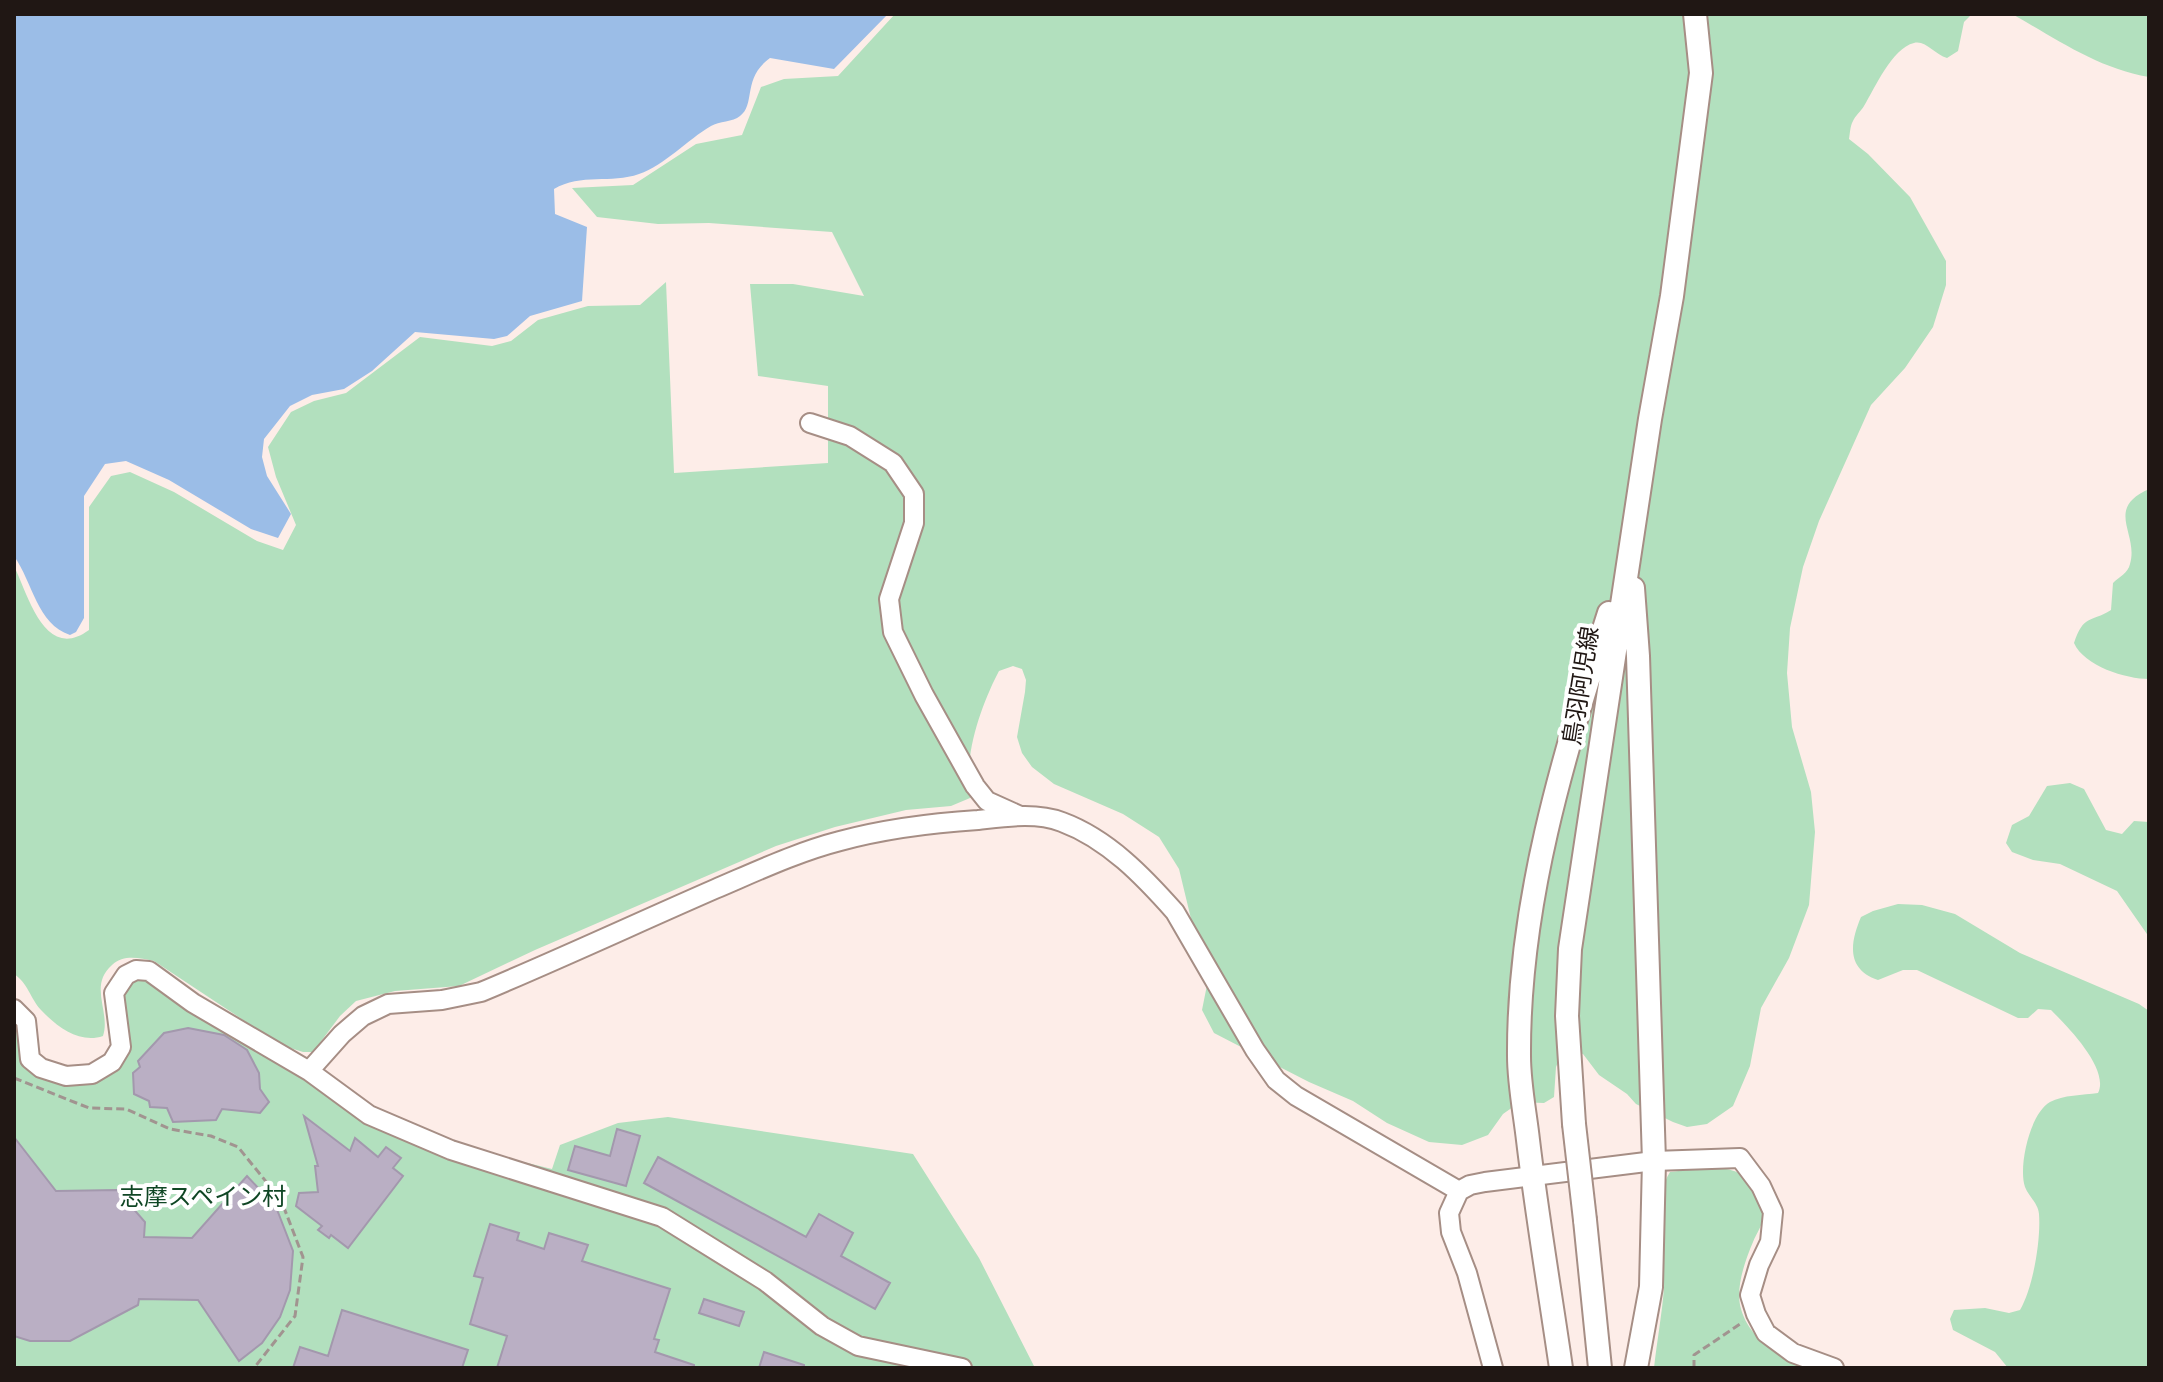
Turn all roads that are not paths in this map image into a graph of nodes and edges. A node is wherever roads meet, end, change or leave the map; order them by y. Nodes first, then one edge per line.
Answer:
1 (1695, 14) edge
2 (810, 423) dead end
3 (1630, 547) junction
4 (1020, 816) junction
5 (14, 1009) edge
6 (309, 1071) junction
7 (1654, 1161) junction
8 (1532, 1176) junction
9 (1459, 1191) junction
10 (878, 1360) edge
11 (962, 1368) edge
12 (1493, 1368) edge
13 (1561, 1368) edge
14 (1600, 1368) edge
15 (1636, 1368) edge
16 (1834, 1368) edge

1 - 3 main road, 鳥羽阿児線
2 - 4 street
3 - 7 main road
3 - 8 main road
3 - 14 main road, 鳥羽阿児線, bridge
4 - 6 street
4 - 9 street
5 - 6 street
6 - 10 street
7 - 8 street
7 - 15 main road
7 - 16 street
8 - 9 street
8 - 13 main road
9 - 12 street
10 - 11 street

